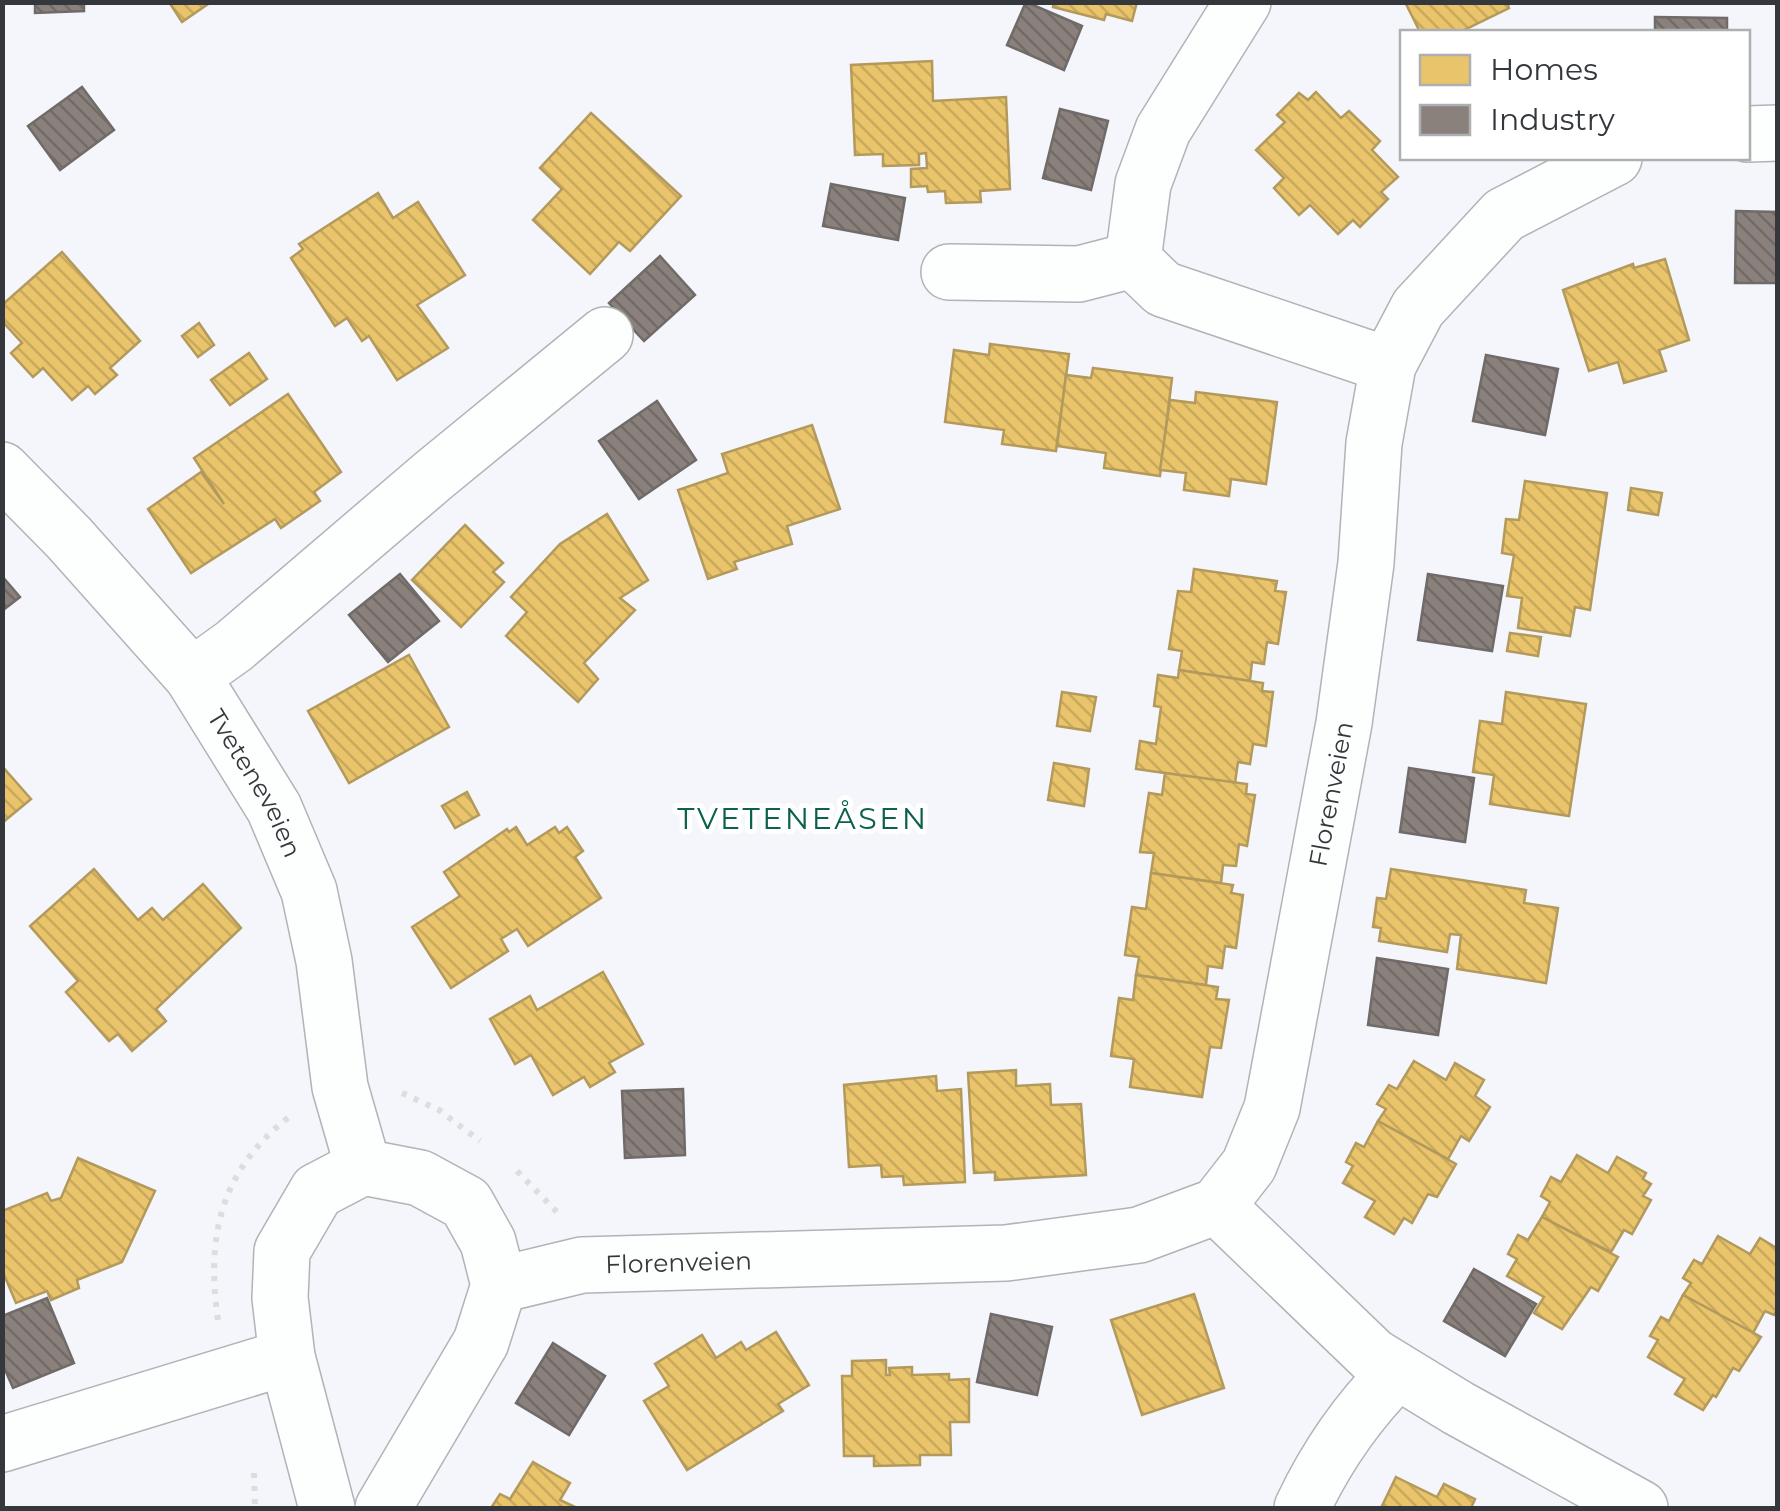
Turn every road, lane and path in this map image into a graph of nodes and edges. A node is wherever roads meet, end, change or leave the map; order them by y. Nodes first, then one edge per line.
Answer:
1 (1243, 2) edge
2 (1778, 133) edge
3 (1750, 134) edge
4 (1610, 160) edge
5 (1133, 260) junction
6 (949, 272) dead end
7 (605, 336) dead end
8 (1388, 365) junction
9 (2, 470) edge
10 (192, 676) junction
11 (363, 1167) junction
12 (1217, 1206) junction
13 (499, 1284) junction
14 (287, 1357) junction
15 (1397, 1372) junction
16 (2, 1444) edge
17 (327, 1508) edge
18 (383, 1508) edge
19 (1302, 1508) edge
20 (1640, 1508) edge

1 - 5 street
2 - 3 street
4 - 8 street, Florenveien
5 - 6 street
5 - 8 street
7 - 10 street
8 - 12 street, Florenveien
9 - 10 street, Tveteneveien
10 - 11 street, Tveteneveien
11 - 13 street
11 - 14 street
12 - 13 street, Florenveien
12 - 15 street
13 - 18 street
14 - 16 street
14 - 17 street
15 - 19 street
15 - 20 street

